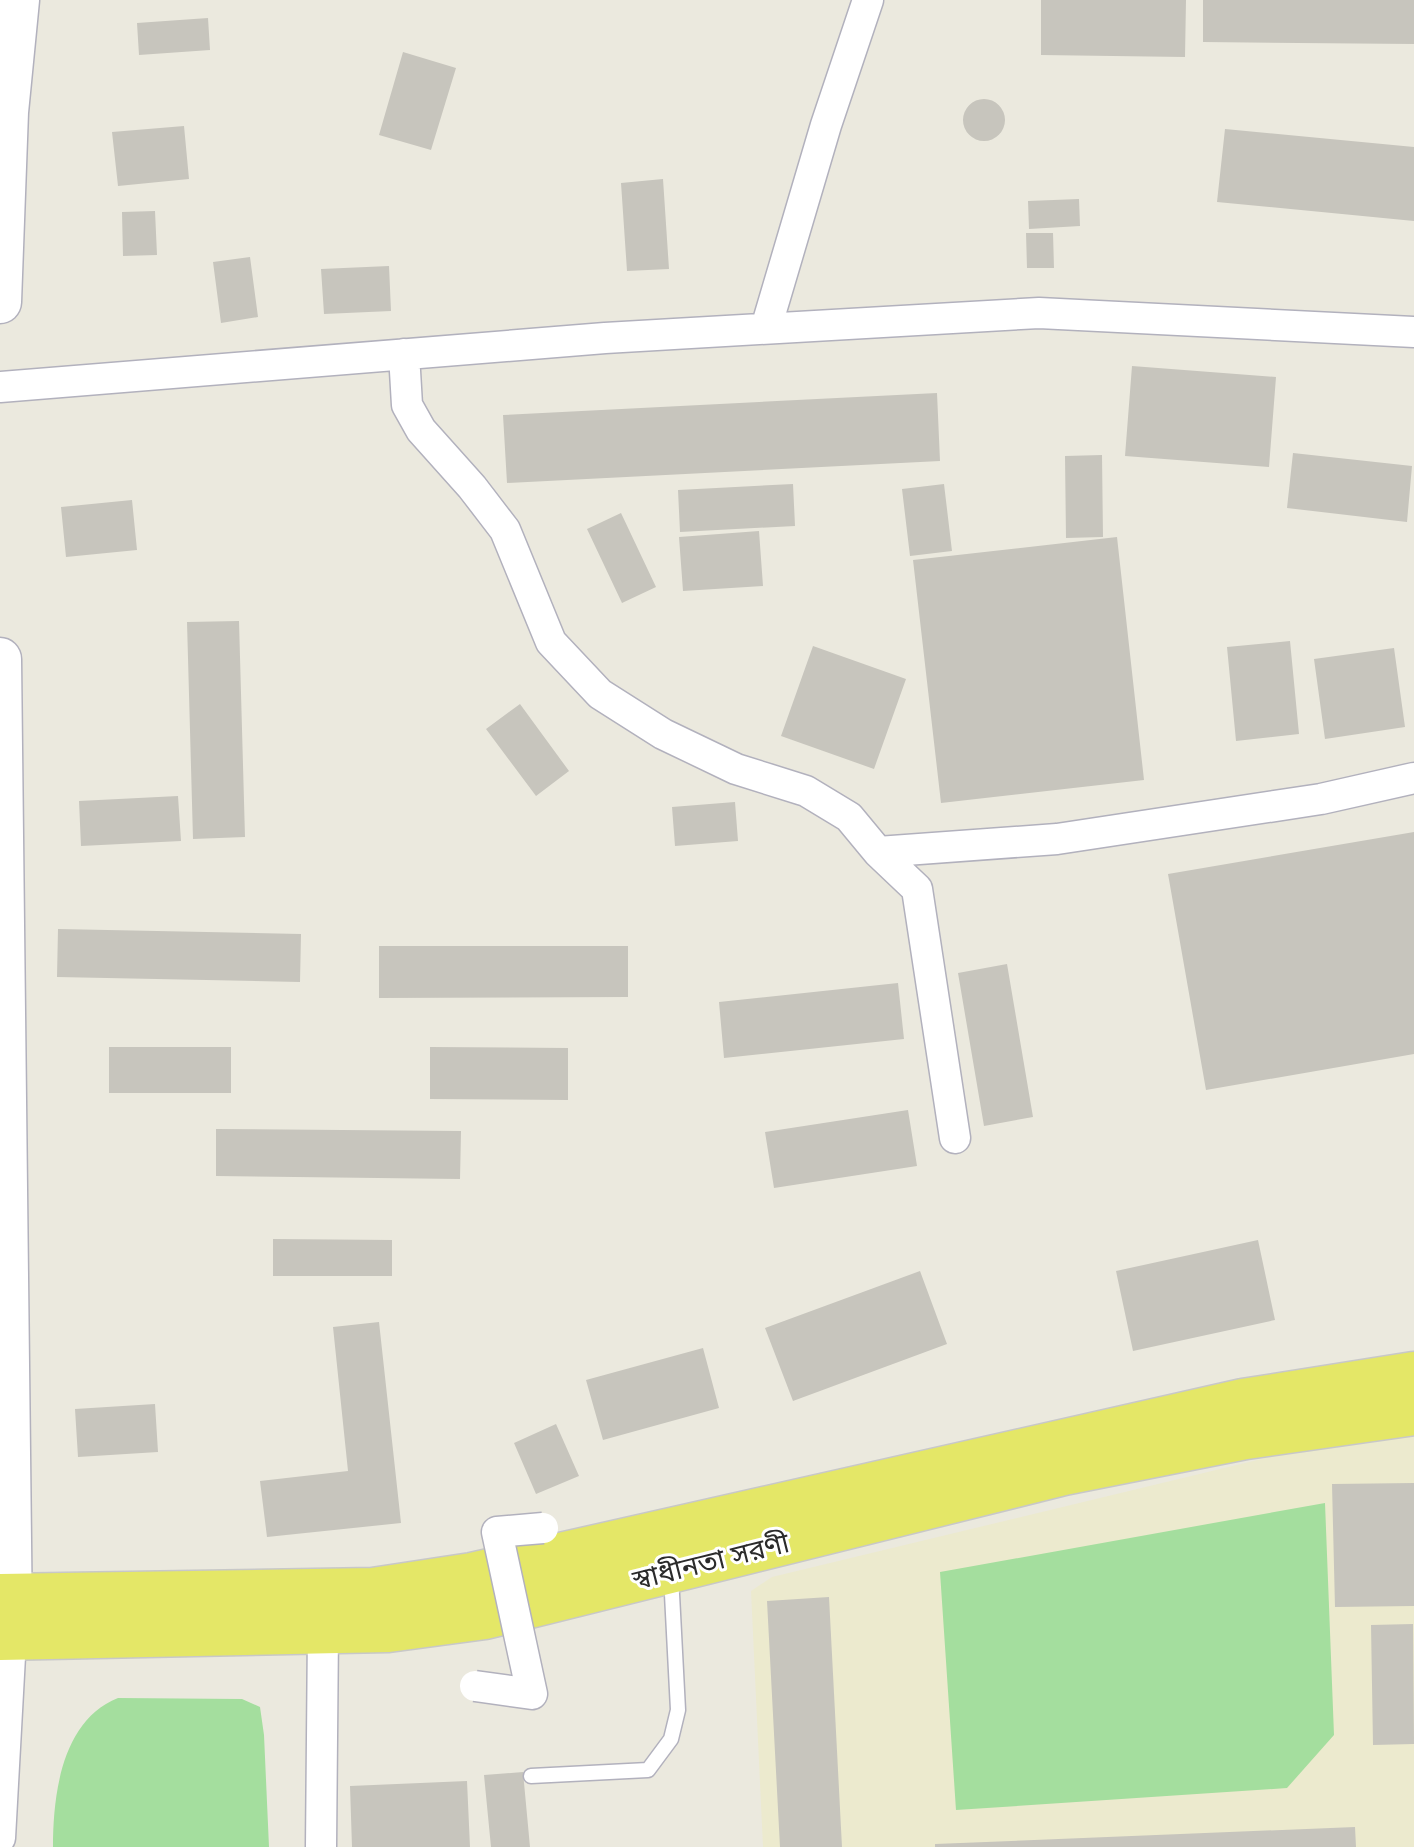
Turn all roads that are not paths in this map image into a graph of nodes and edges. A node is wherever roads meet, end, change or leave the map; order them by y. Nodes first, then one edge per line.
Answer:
1 (18, 0) edge
2 (868, 0) edge
3 (0, 302) edge
4 (766, 328) junction
5 (1414, 332) edge
6 (404, 354) junction
7 (0, 387) edge
8 (0, 659) edge
9 (1414, 778) edge
10 (878, 852) junction
11 (955, 1138) dead end
12 (1414, 1374) edge
13 (1414, 1413) edge
14 (543, 1528) dead end
15 (670, 1571) junction
16 (5, 1617) edge
17 (323, 1630) junction
18 (475, 1686) dead end
19 (531, 1776) dead end
20 (1, 1794) edge
21 (0, 1838) edge
22 (321, 1847) edge

1 - 3 street
2 - 4 street
4 - 5 street
4 - 6 street
6 - 7 street
6 - 10 street
8 - 16 street
9 - 10 street
10 - 11 street
12 - 16 main road, স্বাধীনতা সরণী
13 - 15 main road, স্বাধীনতা সরণী
14 - 18 street, bridge
15 - 17 main road, স্বাধীনতা সরণী
15 - 19 lane
16 - 17 main road, স্বাধীনতা সরণী
16 - 20 street
17 - 22 street
20 - 21 street

